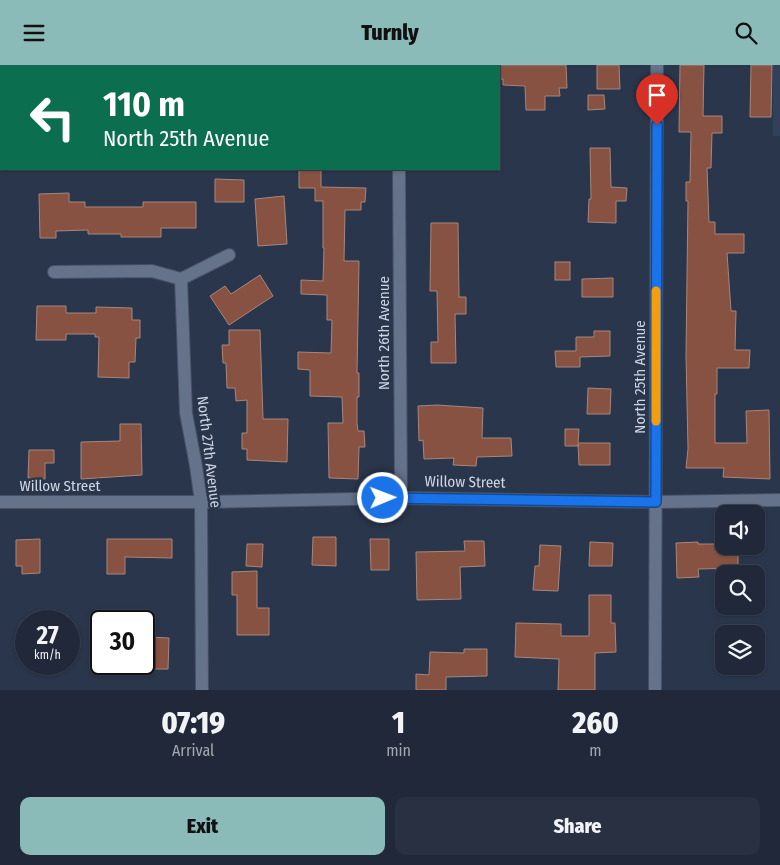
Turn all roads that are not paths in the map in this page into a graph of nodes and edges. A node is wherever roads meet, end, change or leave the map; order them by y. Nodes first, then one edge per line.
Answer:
1 (657, 65) edge
2 (399, 170) edge
3 (228, 255) dead end
4 (54, 272) dead end
5 (181, 279) junction
6 (401, 498) junction
7 (780, 500) edge
8 (0, 502) edge
9 (201, 502) junction
10 (656, 502) junction
11 (202, 690) edge
12 (655, 690) edge

1 - 10 street, North 25th Avenue
2 - 6 street, North 26th Avenue
3 - 5 street
4 - 5 street
5 - 9 street, North 27th Avenue
6 - 9 street, Willow Street
6 - 10 street, Willow Street
7 - 10 street, Willow Street
8 - 9 street, Willow Street
9 - 11 street, North 27th Avenue
10 - 12 street, North 25th Avenue

